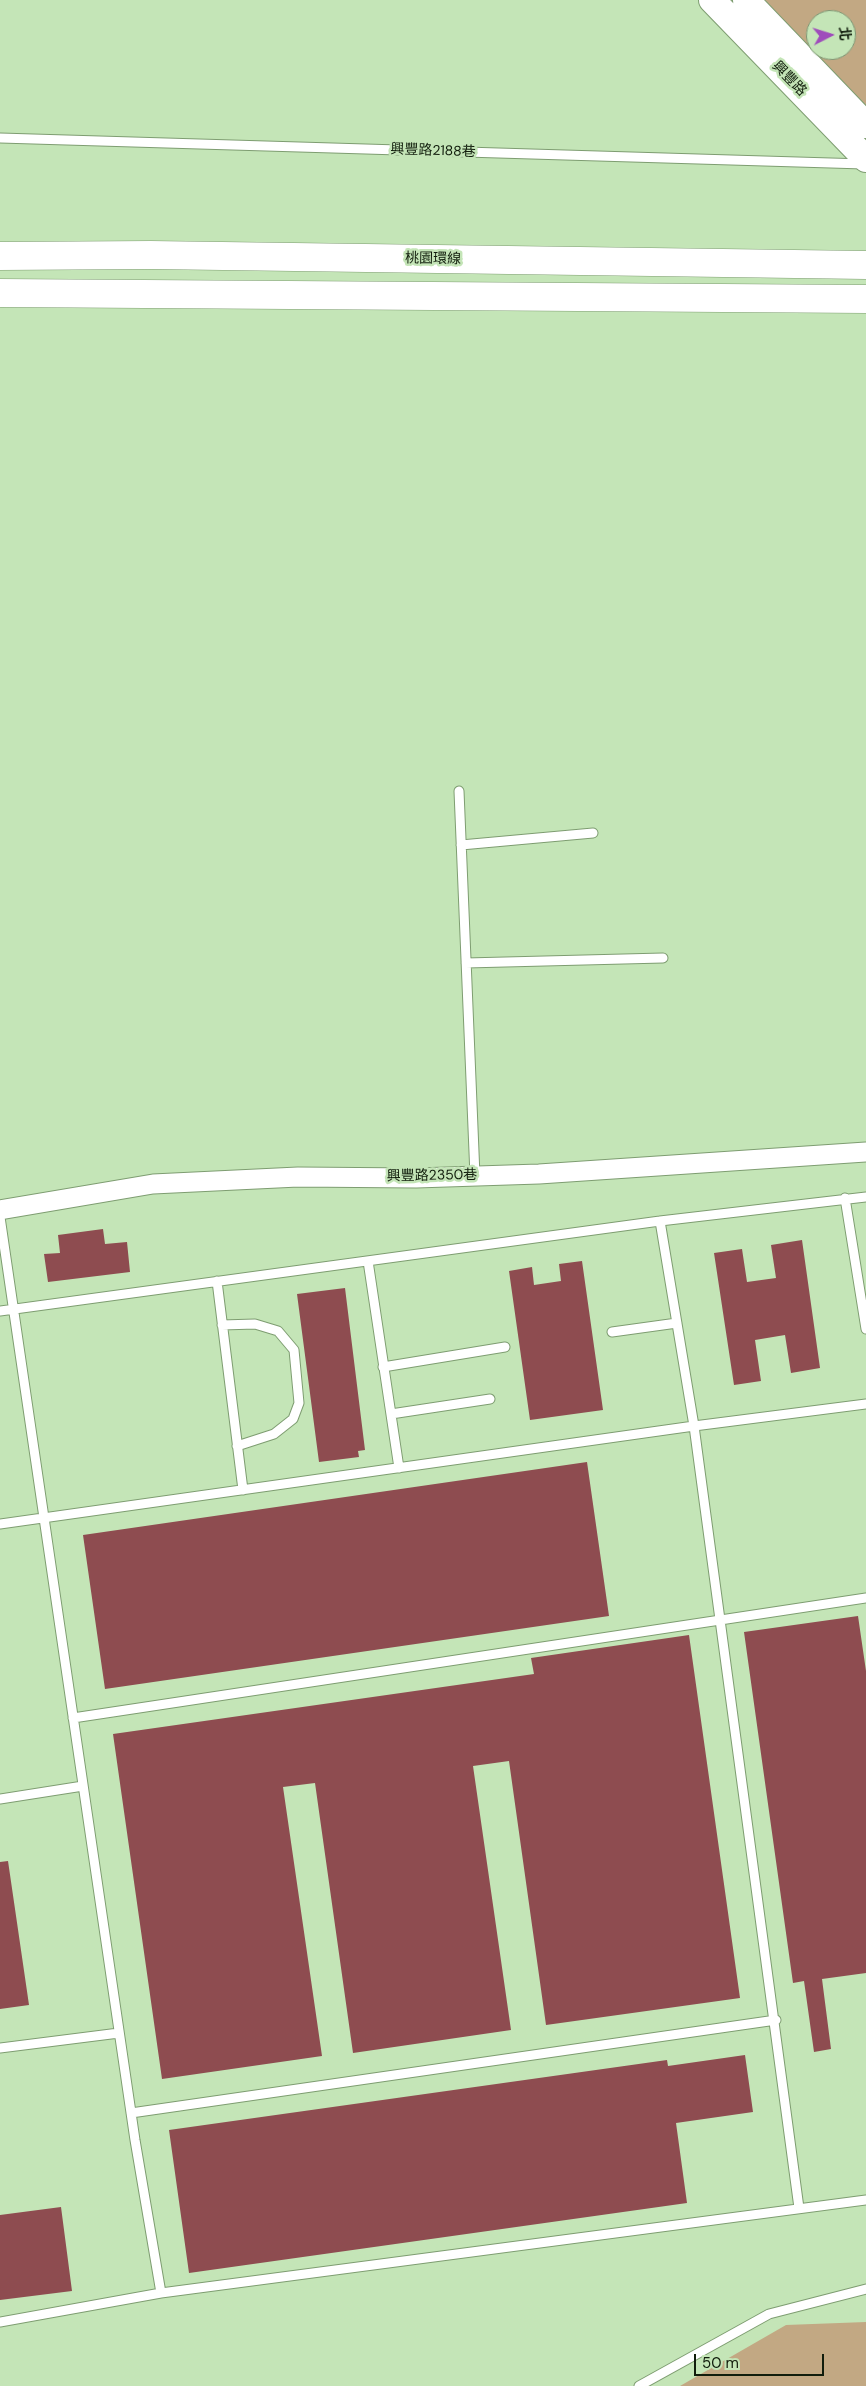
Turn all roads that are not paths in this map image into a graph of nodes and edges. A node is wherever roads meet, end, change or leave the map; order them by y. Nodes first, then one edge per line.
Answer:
1 (712, 0) edge
2 (746, 0) edge
3 (866, 125) edge
4 (0, 138) edge
5 (866, 159) edge
6 (866, 164) edge
7 (0, 256) edge
8 (866, 265) edge
9 (0, 293) edge
10 (866, 299) edge
11 (459, 791) dead end
12 (593, 833) dead end
13 (461, 844) junction
14 (663, 958) dead end
15 (466, 962) junction
16 (866, 1152) edge
17 (475, 1176) junction
18 (866, 1197) edge
19 (845, 1198) junction
20 (0, 1210) edge
21 (0, 1217) edge
22 (660, 1220) junction
23 (368, 1261) junction
24 (217, 1281) junction
25 (14, 1309) junction
26 (0, 1311) edge
27 (677, 1323) junction
28 (222, 1326) junction
29 (866, 1329) edge
30 (612, 1332) dead end
31 (505, 1348) dead end
32 (384, 1367) junction
33 (490, 1399) dead end
34 (866, 1404) edge
35 (391, 1414) junction
36 (694, 1426) junction
37 (237, 1446) junction
38 (399, 1468) junction
39 (243, 1490) junction
40 (44, 1518) junction
41 (0, 1524) edge
42 (866, 1598) edge
43 (721, 1620) junction
44 (73, 1718) junction
45 (83, 1786) junction
46 (0, 1799) edge
47 (776, 2020) junction
48 (119, 2033) junction
49 (0, 2048) edge
50 (131, 2113) junction
51 (866, 2200) edge
52 (799, 2208) junction
53 (866, 2289) edge
54 (161, 2293) junction
55 (0, 2322) edge
56 (639, 2386) edge

1 - 5 main road, 興豐路
2 - 3 main road, 興豐路
4 - 6 lane, 興豐路2188巷
7 - 8 highway, 桃園環線
9 - 10 highway
11 - 13 lane
12 - 13 lane
13 - 15 lane
14 - 15 lane
15 - 17 lane
16 - 17 street, 興豐路2350巷
17 - 20 street, 興豐路2350巷
18 - 19 lane
19 - 22 lane
19 - 29 lane
21 - 25 lane
22 - 23 lane
22 - 27 lane
23 - 24 lane
23 - 32 lane
24 - 25 lane
24 - 28 lane
25 - 26 lane
25 - 40 lane
27 - 30 lane
27 - 36 lane
28 - 37 lane
28 - 37 lane
31 - 32 lane
32 - 35 lane
33 - 35 lane
34 - 36 lane
35 - 38 lane
36 - 38 lane
36 - 43 lane
37 - 39 lane
38 - 39 lane
39 - 40 lane
40 - 41 lane
40 - 44 lane
42 - 43 lane
43 - 44 lane
43 - 47 lane
44 - 45 lane
45 - 46 lane
45 - 48 lane
47 - 50 lane
47 - 52 lane
48 - 49 lane
48 - 50 lane
50 - 54 lane
51 - 52 lane
52 - 54 lane
53 - 56 lane
54 - 55 lane

